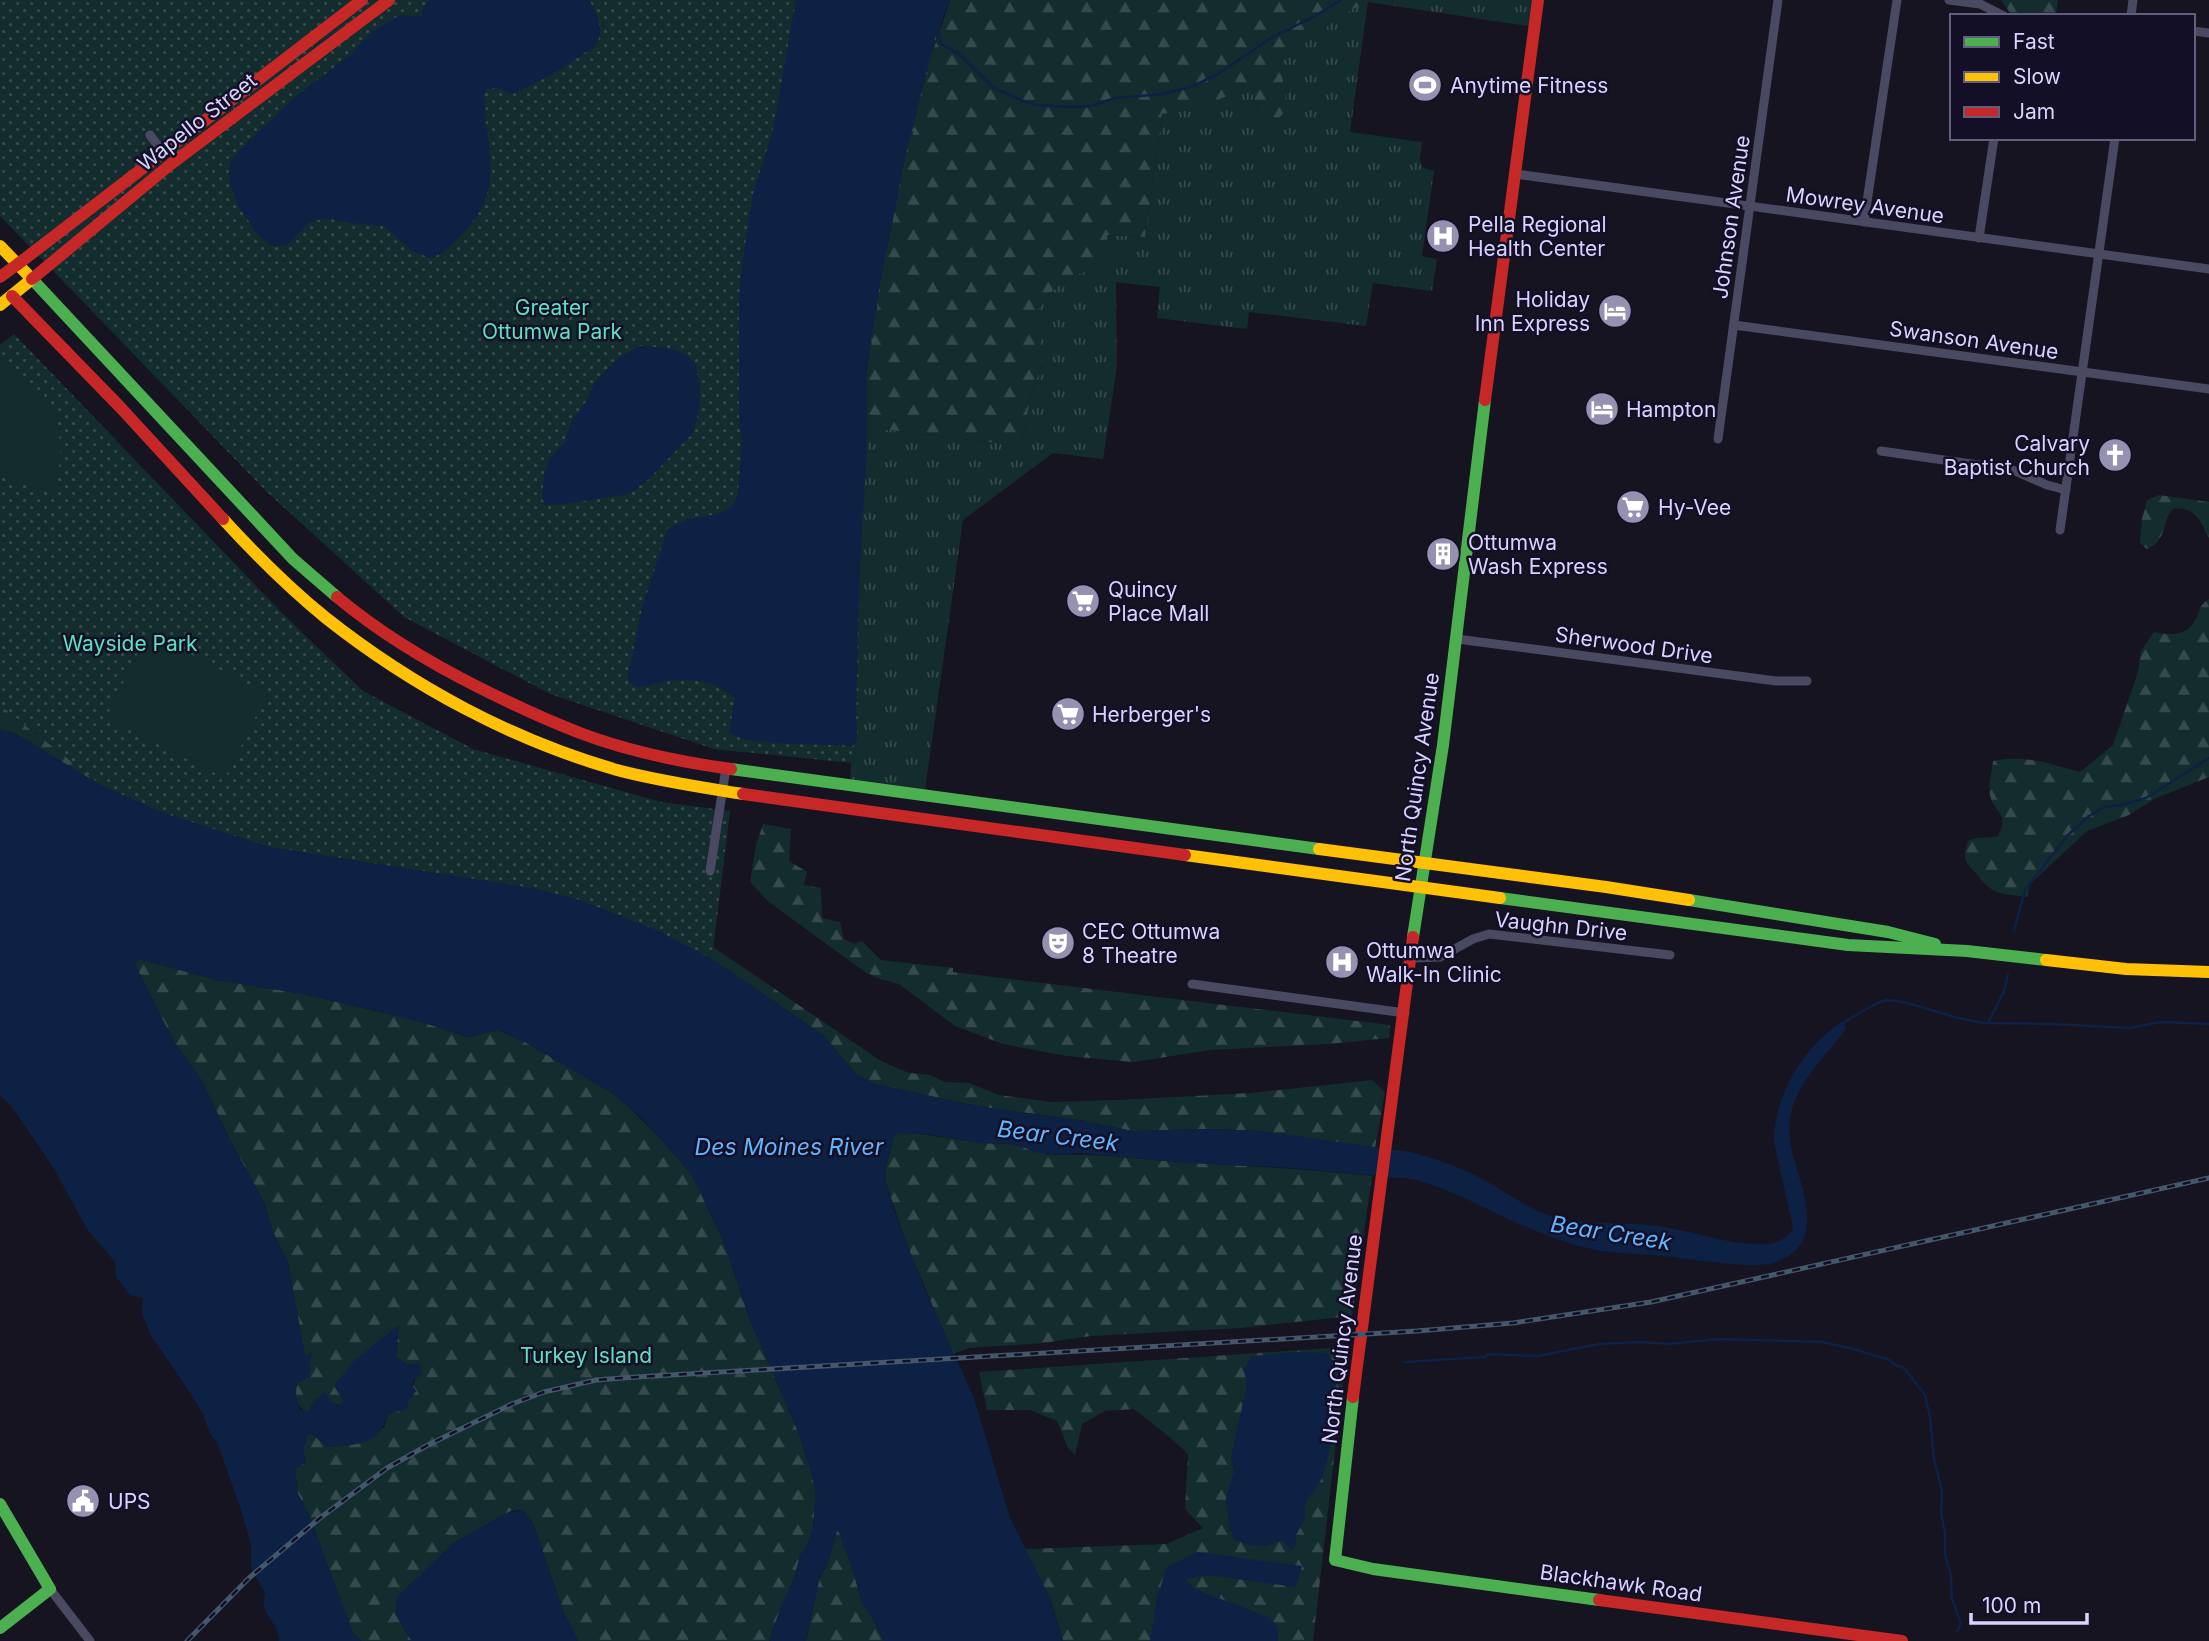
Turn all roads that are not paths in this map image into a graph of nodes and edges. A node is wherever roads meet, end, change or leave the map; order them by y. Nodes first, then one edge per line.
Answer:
1 (362, 0) edge
2 (388, 0) edge
3 (1538, 0) edge
4 (1778, 0) edge
5 (1897, 0) edge
6 (1949, 0) edge
7 (2000, 14) edge
8 (150, 135) dead end
9 (1994, 140) edge
10 (2115, 140) edge
11 (164, 154) junction
12 (1516, 174) junction
13 (1750, 206) junction
14 (1864, 222) junction
15 (1979, 238) junction
16 (0, 246) edge
17 (2099, 254) junction
18 (18, 264) junction
19 (2209, 270) edge
20 (32, 279) junction
21 (0, 280) edge
22 (12, 296) junction
23 (0, 305) edge
24 (1734, 325) junction
25 (2082, 372) junction
26 (2209, 389) edge
27 (1718, 439) dead end
28 (1881, 451) dead end
29 (2066, 490) junction
30 (2060, 530) dead end
31 (1457, 639) junction
32 (1808, 681) dead end
33 (726, 768) junction
34 (723, 791) junction
35 (1424, 863) junction
36 (710, 871) dead end
37 (1420, 887) junction
38 (1967, 951) junction
39 (1670, 955) dead end
40 (1412, 958) junction
41 (2209, 972) edge
42 (1192, 984) dead end
43 (1405, 1013) junction
44 (0, 1504) edge
45 (1335, 1559) joint
46 (50, 1589) junction
47 (0, 1628) edge
48 (89, 1641) edge
49 (1902, 1641) edge

1 - 11 main road, Wapello Street
2 - 20 main road, Wapello Street
3 - 12 main road, North Quincy Avenue
4 - 13 street, Johnson Avenue
5 - 14 street
6 - 7 street
8 - 11 street
9 - 15 street
10 - 17 street
11 - 18 main road, Wapello Street
12 - 13 street, Mowrey Avenue
12 - 31 main road, North Quincy Avenue
13 - 14 street, Mowrey Avenue
13 - 24 street, Johnson Avenue
14 - 15 street, Mowrey Avenue
15 - 17 street, Mowrey Avenue
16 - 18 main road
17 - 19 street, Mowrey Avenue
17 - 25 street
18 - 20 main road
18 - 21 main road, Wapello Street
20 - 22 main road, Wapello Street
20 - 33 main road
21 - 22 main road
22 - 23 main road, Wapello Street
22 - 34 main road
24 - 25 street, Swanson Avenue
24 - 27 street, Johnson Avenue
25 - 26 street, Swanson Avenue
25 - 29 street
28 - 29 street
29 - 30 street
31 - 32 street, Sherwood Drive
31 - 35 main road, North Quincy Avenue
33 - 34 street
33 - 35 main road
34 - 36 street
34 - 37 main road
35 - 37 main road, North Quincy Avenue
35 - 38 main road
37 - 38 main road
37 - 40 main road, North Quincy Avenue
38 - 41 main road
39 - 40 street, Vaughn Drive
40 - 43 main road, North Quincy Avenue
42 - 43 street
43 - 45 main road, North Quincy Avenue
44 - 46 main road
45 - 49 main road, Blackhawk Road
46 - 47 main road
46 - 48 street

